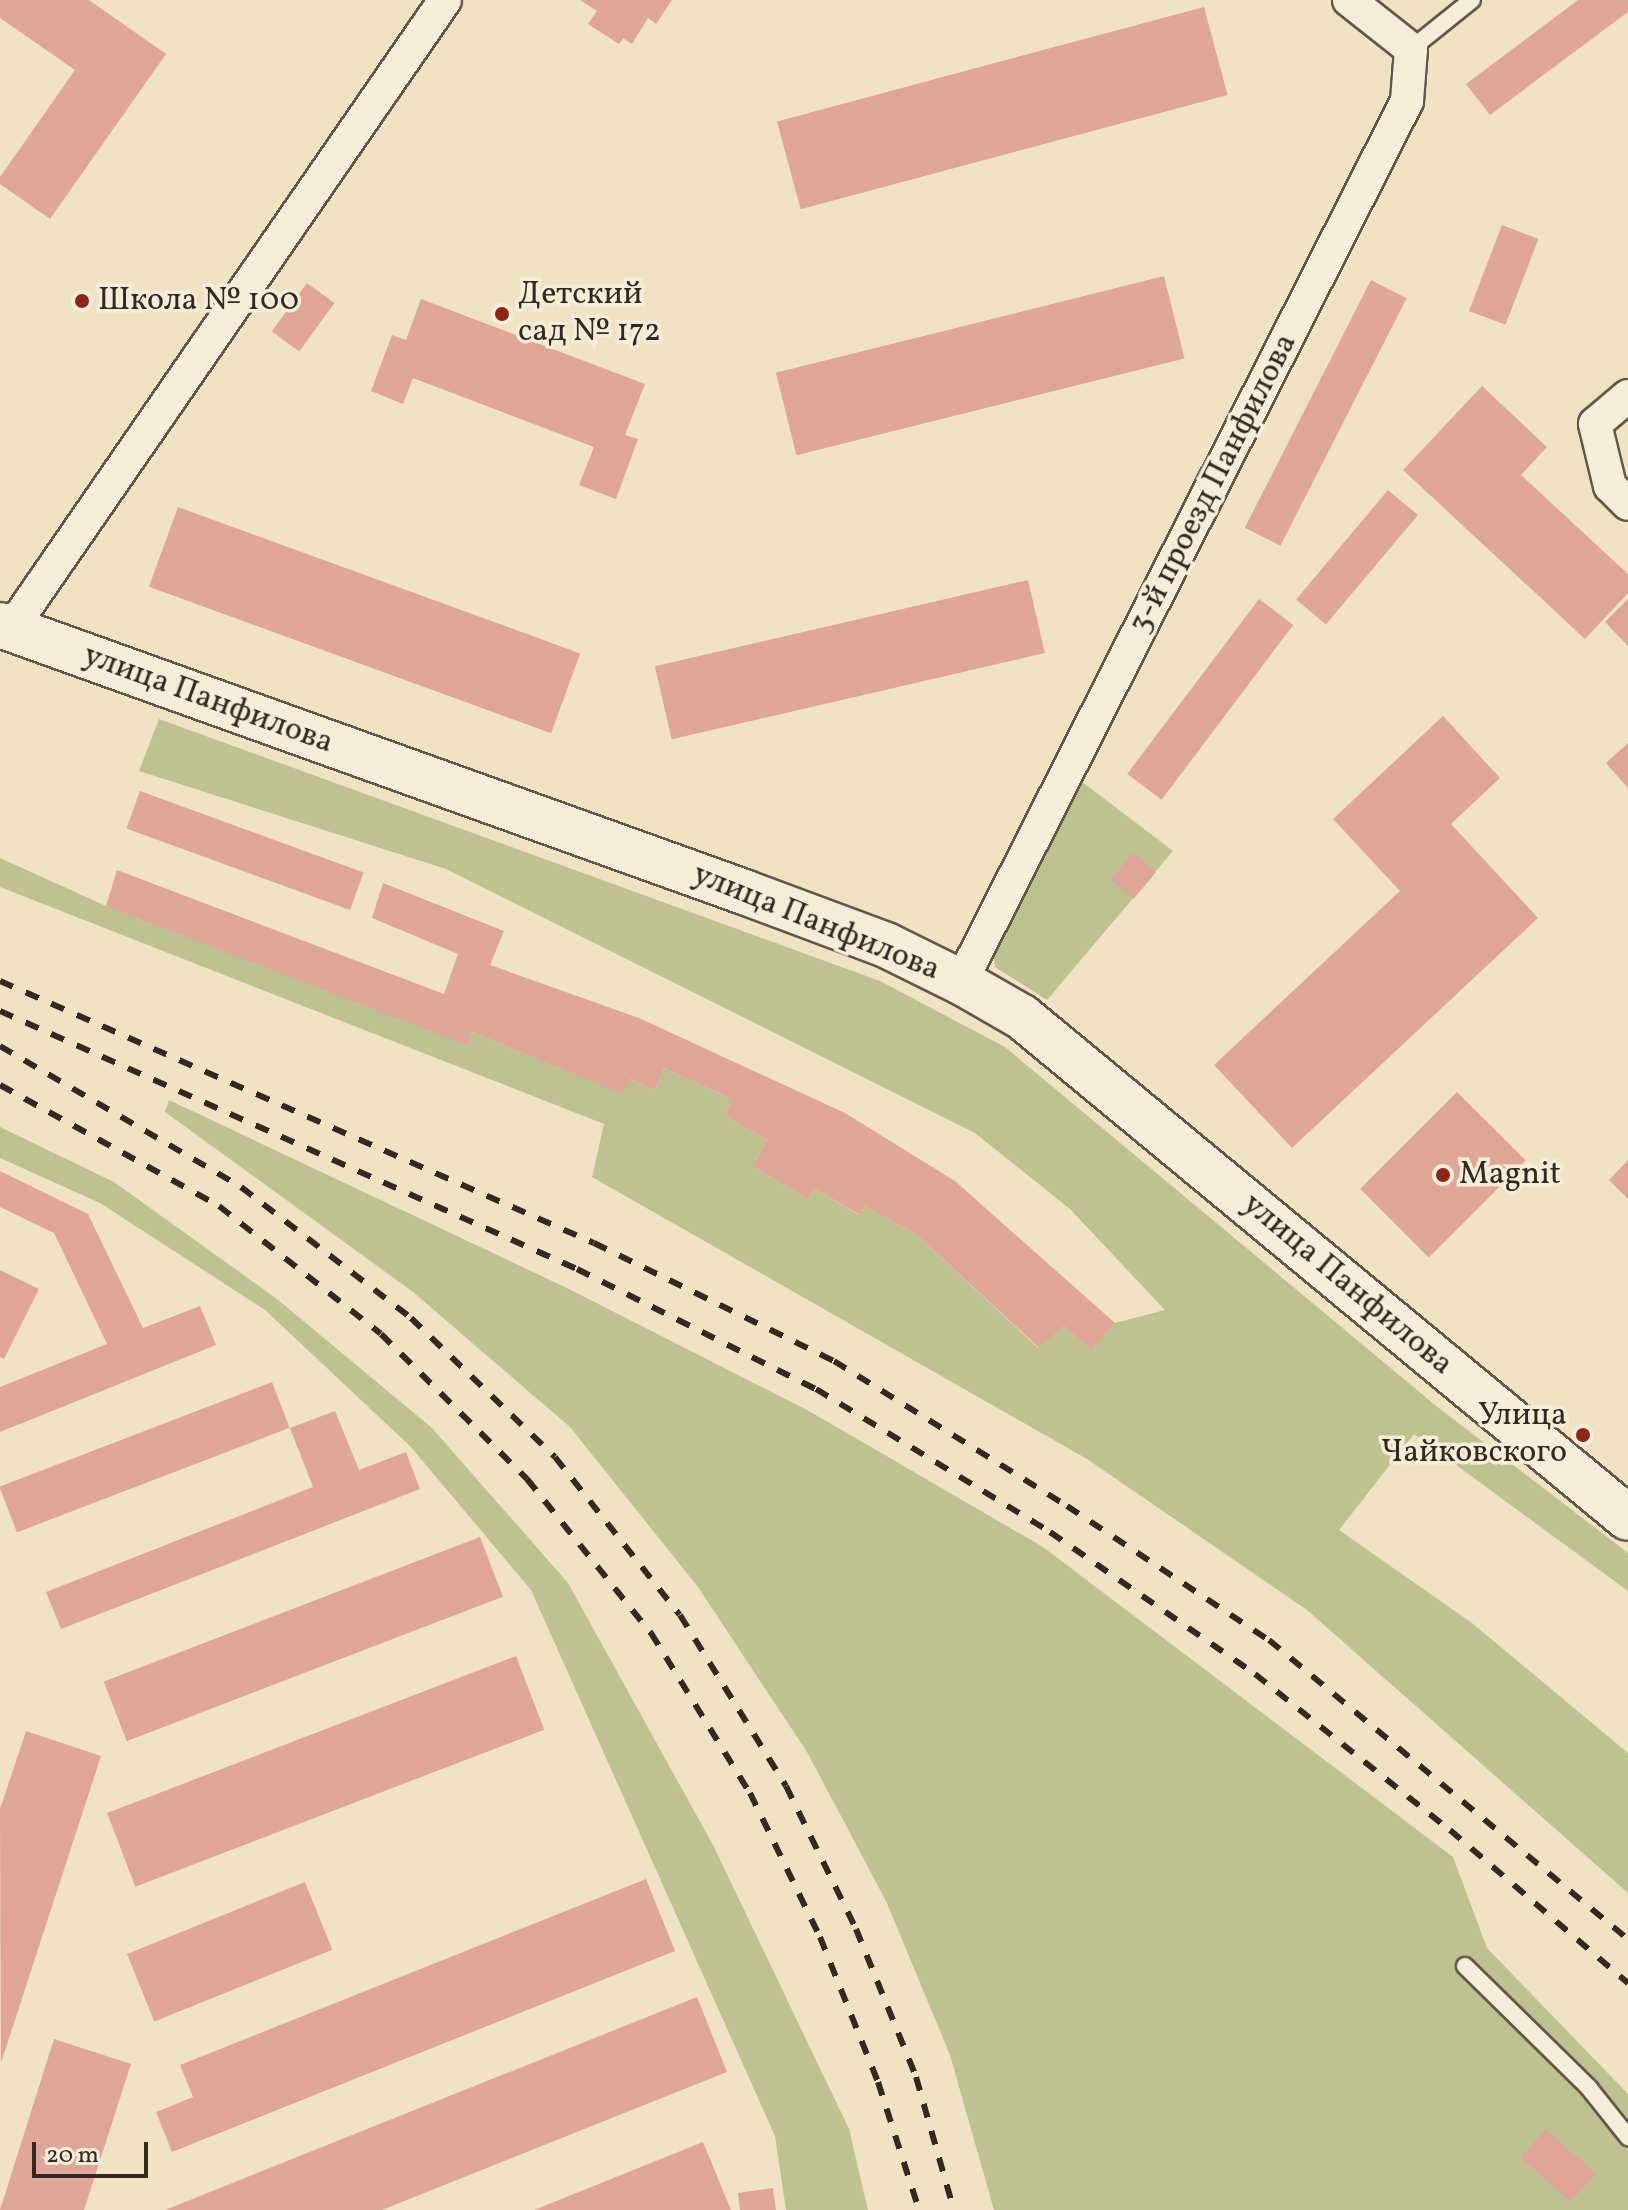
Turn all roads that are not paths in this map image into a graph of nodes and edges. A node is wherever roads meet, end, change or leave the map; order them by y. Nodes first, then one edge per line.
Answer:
1 (445, 0) edge
2 (1349, 0) edge
3 (1472, 0) edge
4 (1411, 49) junction
5 (1628, 396) edge
6 (1628, 504) edge
7 (6, 627) edge
8 (961, 982) junction
9 (1628, 1518) edge
10 (1465, 1966) dead end
11 (1628, 2137) edge

1 - 7 street
2 - 4 street
3 - 4 lane
4 - 8 street, 3-й проезд Панфилова
5 - 6 street
7 - 8 main road, улица Панфилова
8 - 9 main road, улица Панфилова
10 - 11 lane

